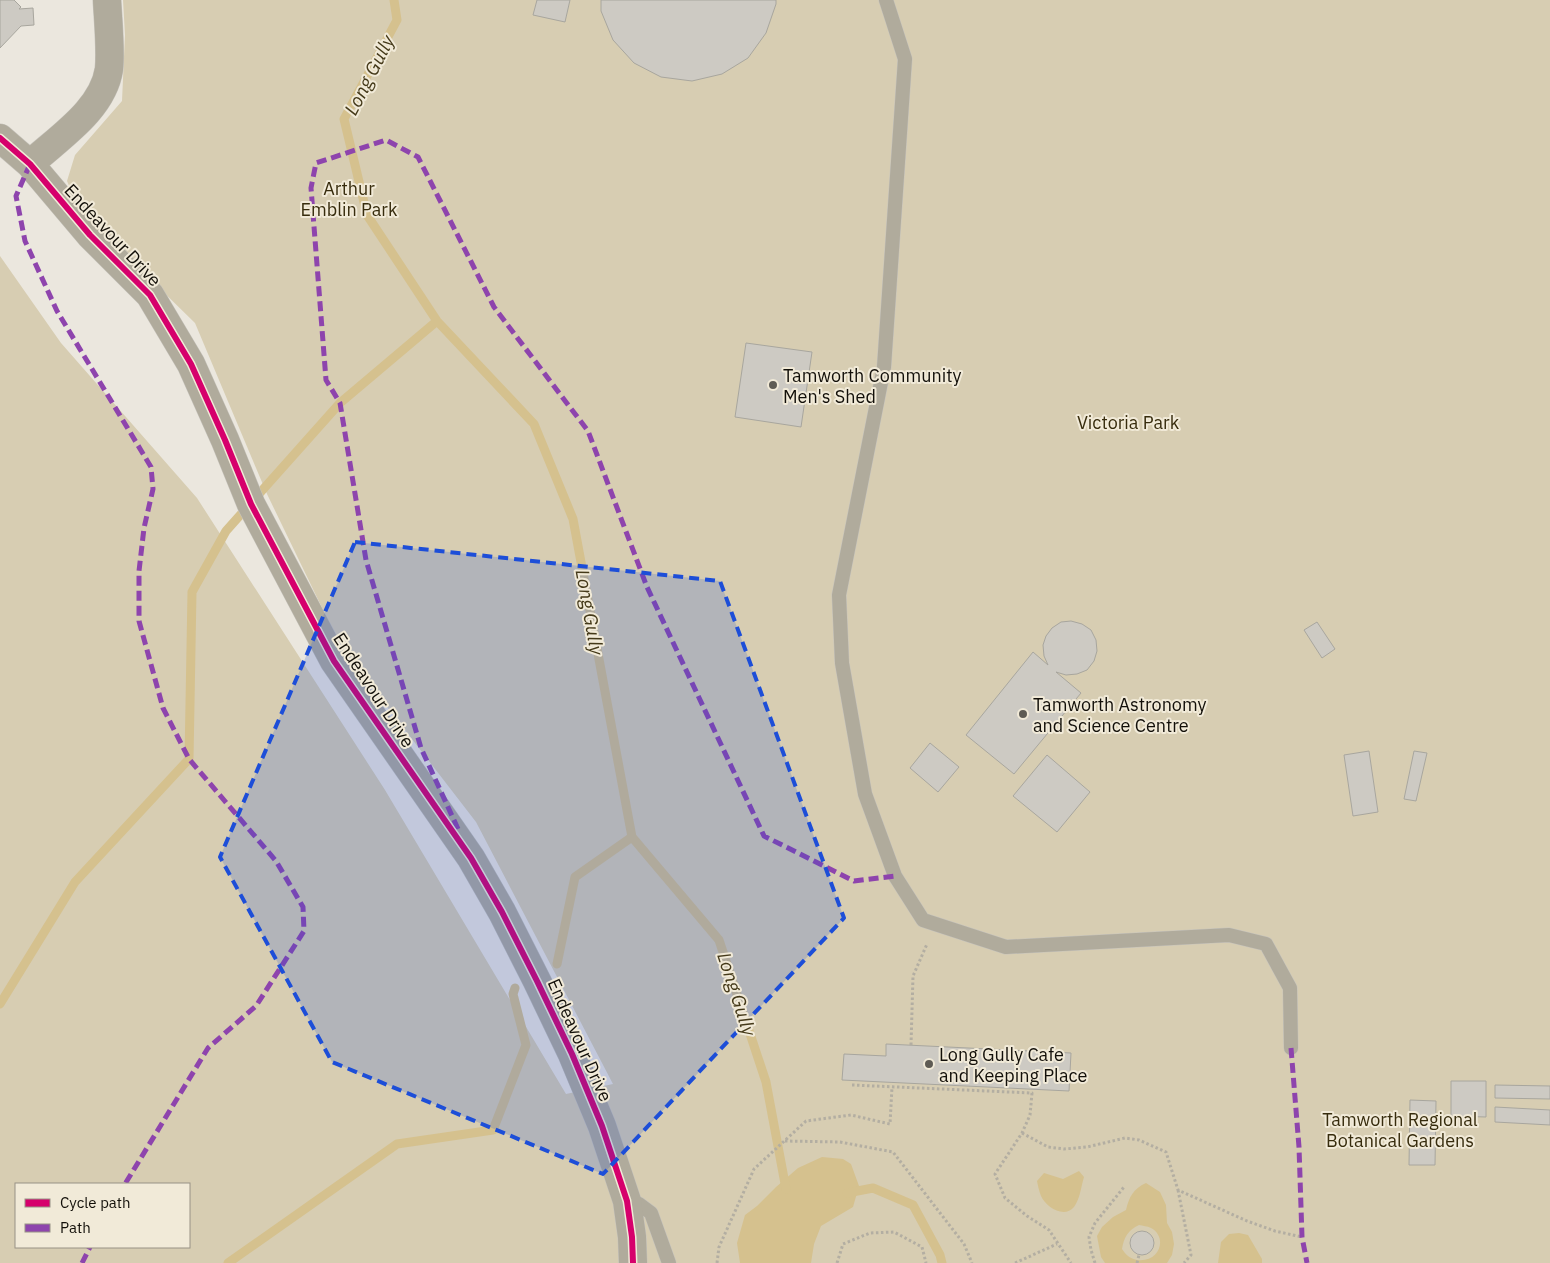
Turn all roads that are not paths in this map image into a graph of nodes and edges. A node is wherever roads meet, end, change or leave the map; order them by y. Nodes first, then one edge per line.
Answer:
1 (107, 0) edge
2 (886, 0) edge
3 (0, 138) edge
4 (30, 164) junction
5 (1291, 1048) dead end
6 (628, 1201) junction
7 (633, 1263) edge
8 (669, 1263) edge

1 - 4 street
2 - 5 lane
3 - 4 street, Endeavour Drive
4 - 6 street, Endeavour Drive
6 - 7 street, Endeavour Drive
6 - 8 lane

